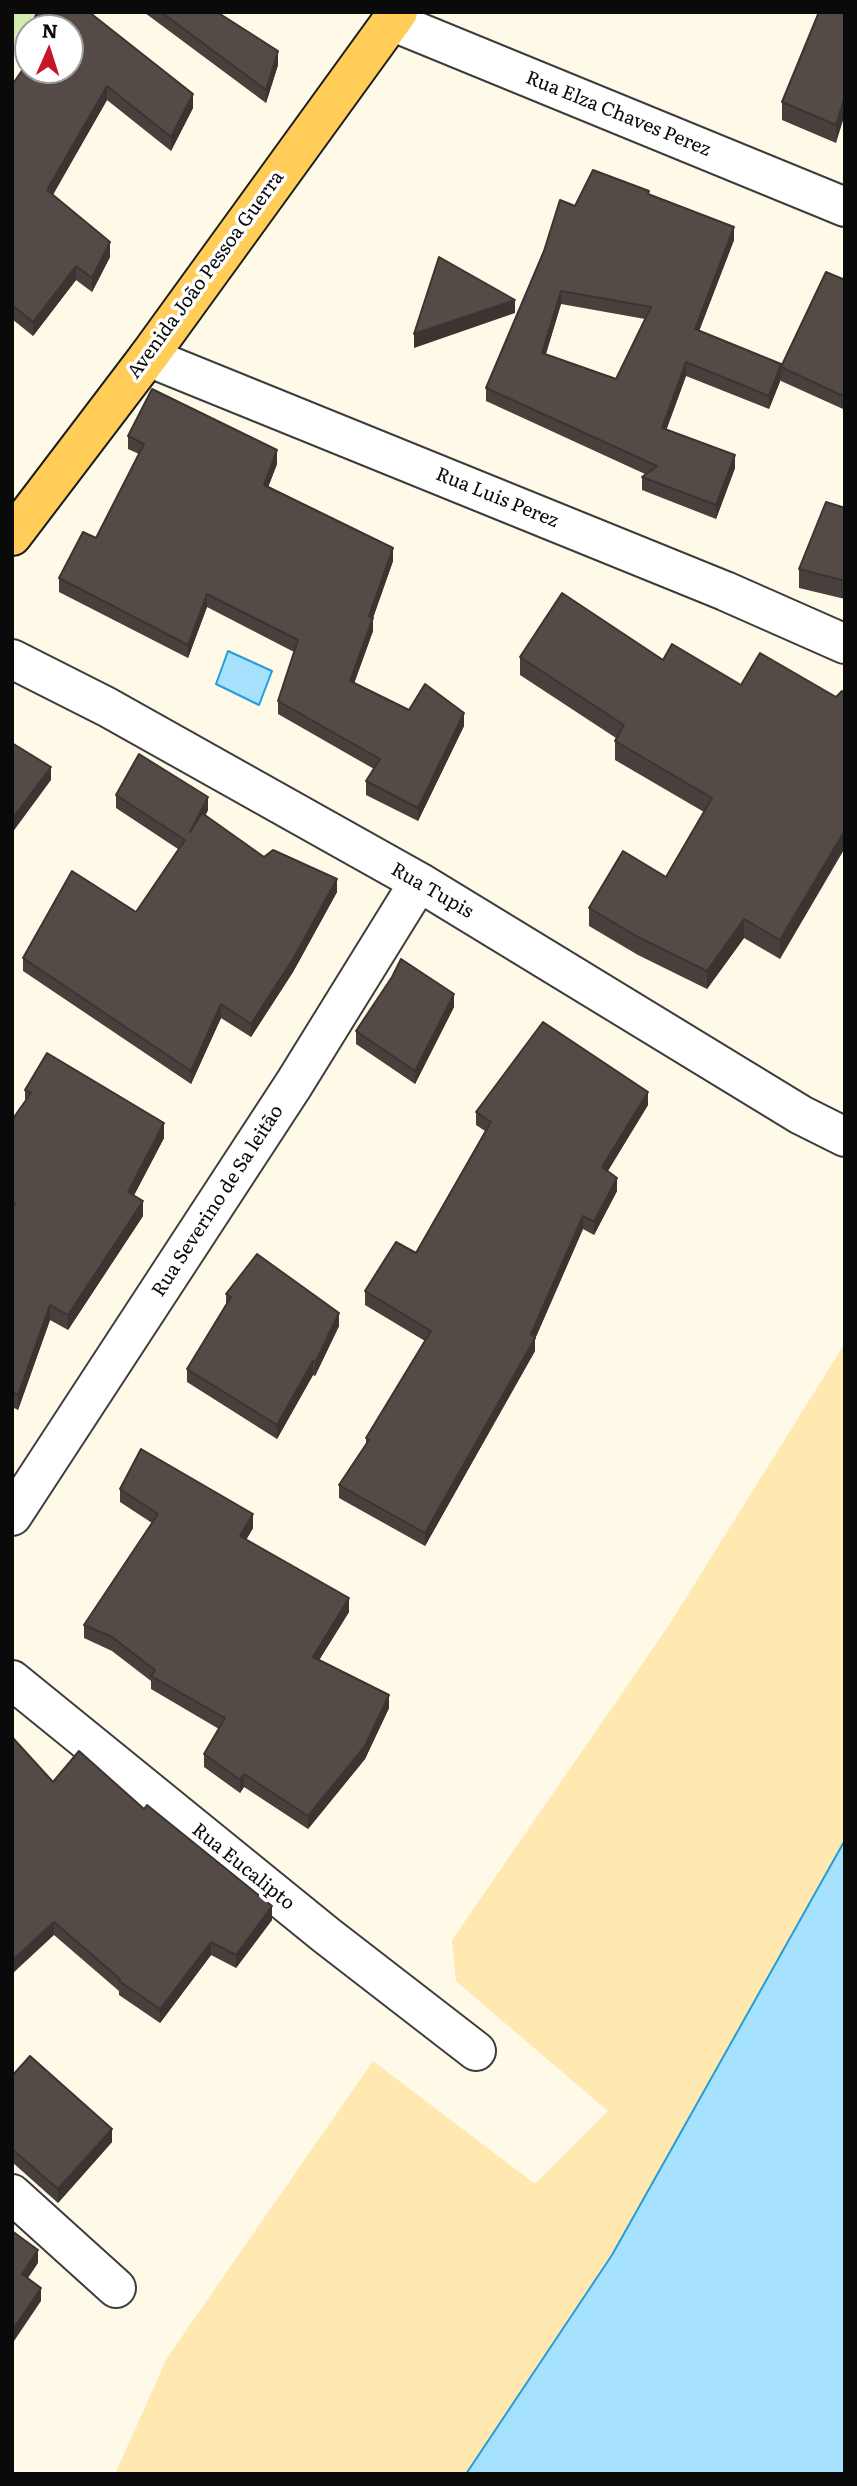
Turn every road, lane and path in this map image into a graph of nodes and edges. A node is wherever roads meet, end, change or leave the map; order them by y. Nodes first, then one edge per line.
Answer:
1 (394, 17) edge
2 (845, 207) edge
3 (148, 357) junction
4 (12, 536) edge
5 (845, 644) edge
6 (12, 659) edge
7 (419, 882) junction
8 (845, 1137) edge
9 (12, 1516) edge
10 (12, 1680) edge
11 (476, 2051) dead end
12 (12, 2194) edge
13 (116, 2288) dead end

1 - 2 street, Rua Elza Chaves Perez
1 - 3 main road, Avenida João Pessoa Guerra
3 - 4 main road, Avenida João Pessoa Guerra
3 - 5 street, Rua Luis Perez
6 - 7 street, Rua Tupis
7 - 8 street, Rua Tupis
7 - 9 street, Rua Severino de Sa leitão
10 - 11 street, Rua Eucalipto
12 - 13 street

